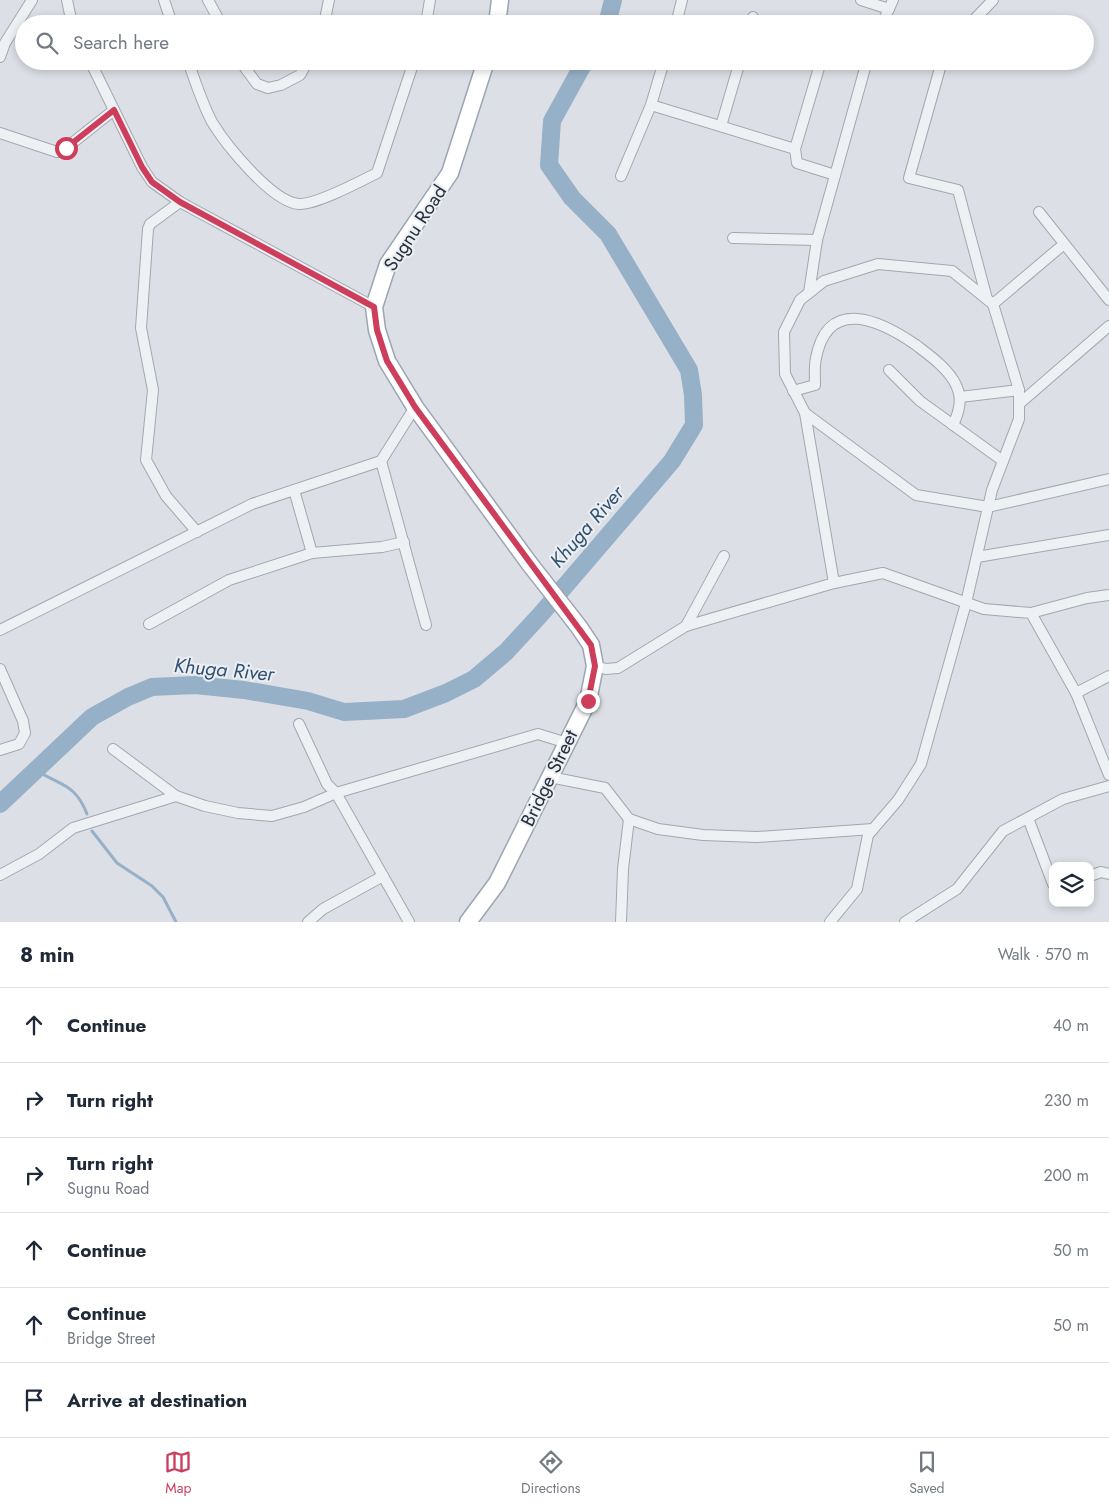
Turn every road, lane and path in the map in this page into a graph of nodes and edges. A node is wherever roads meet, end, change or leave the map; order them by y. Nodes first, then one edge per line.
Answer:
1 (32, 0) edge
2 (67, 0) edge
3 (164, 0) edge
4 (208, 0) edge
5 (329, 0) edge
6 (430, 0) edge
7 (500, 0) edge
8 (682, 0) edge
9 (861, 0) edge
10 (993, 0) edge
11 (891, 4) edge
12 (23, 15) edge
13 (70, 15) edge
14 (169, 15) edge
15 (216, 15) edge
16 (326, 15) edge
17 (428, 15) edge
18 (498, 15) edge
19 (678, 15) edge
20 (979, 15) edge
21 (15, 27) edge
22 (0, 57) edge
23 (94, 70) edge
24 (192, 70) edge
25 (247, 70) edge
26 (303, 70) edge
27 (411, 70) edge
28 (483, 70) edge
29 (661, 70) edge
30 (737, 70) edge
31 (818, 70) edge
32 (864, 70) edge
33 (939, 70) edge
34 (651, 105) junction
35 (114, 110) junction
36 (721, 126) junction
37 (0, 133) edge
38 (795, 149) junction
39 (835, 175) junction
40 (621, 176) dead end
41 (180, 202) junction
42 (1039, 212) dead end
43 (733, 238) dead end
44 (817, 240) junction
45 (1064, 244) junction
46 (809, 293) junction
47 (1109, 300) edge
48 (990, 301) junction
49 (374, 307) junction
50 (1109, 326) edge
51 (889, 370) dead end
52 (1019, 390) junction
53 (793, 391) junction
54 (960, 397) junction
55 (1019, 404) junction
56 (415, 407) junction
57 (805, 413) junction
58 (953, 425) junction
59 (381, 460) junction
60 (1003, 461) junction
61 (1109, 479) edge
62 (294, 490) junction
63 (988, 506) junction
64 (197, 532) junction
65 (1109, 534) edge
66 (404, 542) junction
67 (312, 553) junction
68 (724, 556) dead end
69 (977, 557) junction
70 (834, 583) junction
71 (1109, 595) edge
72 (966, 603) junction
73 (1031, 613) junction
74 (149, 624) dead end
75 (426, 625) dead end
76 (579, 626) joint
77 (686, 626) junction
78 (0, 630) edge
79 (595, 666) junction
80 (0, 669) edge
81 (1109, 676) edge
82 (1076, 694) junction
83 (299, 724) dead end
84 (567, 743) junction
85 (113, 749) dead end
86 (0, 750) edge
87 (1109, 776) edge
88 (550, 777) junction
89 (1109, 786) edge
90 (336, 793) junction
91 (176, 796) junction
92 (1028, 818) junction
93 (629, 819) junction
94 (874, 830) junction
95 (1049, 873) edge
96 (1109, 874) edge
97 (0, 875) edge
98 (1094, 875) edge
99 (383, 876) junction
100 (308, 922) edge
101 (409, 922) edge
102 (468, 922) edge
103 (621, 922) edge
104 (830, 922) edge
105 (905, 922) edge

1 - 12 street
2 - 13 street
3 - 14 street
4 - 15 street
5 - 16 street
6 - 17 street
7 - 18 main road
8 - 19 street
9 - 11 street
10 - 20 street
21 - 22 street
23 - 35 street
24 - 27 street
25 - 26 street
28 - 49 main road, Sugnu Road
29 - 34 street
30 - 36 street
31 - 38 street
32 - 39 street
33 - 48 street
34 - 36 street
34 - 40 street
35 - 37 street
35 - 41 street
36 - 38 street
38 - 39 street
39 - 44 street
41 - 49 street
41 - 64 street
42 - 45 street
43 - 44 street
44 - 46 street
45 - 47 street
45 - 48 street
46 - 48 street
46 - 53 street
48 - 52 street
49 - 56 main road, Sugnu Road
50 - 55 street
51 - 58 street
52 - 54 street
52 - 55 street
53 - 54 street
53 - 57 street
54 - 58 street
55 - 60 street
56 - 59 street
56 - 76 main road, Sugnu Road
57 - 63 street
57 - 70 street
58 - 60 street
59 - 62 street
59 - 66 street
60 - 63 street
61 - 63 street
62 - 64 street
62 - 67 street
63 - 69 street
64 - 78 street
65 - 69 street
66 - 67 street
66 - 75 street
67 - 74 street
68 - 77 street
69 - 72 street
70 - 72 street
70 - 77 street
71 - 73 street
72 - 73 street
72 - 94 street
73 - 82 street
76 - 79 main road, Bridge Street
77 - 79 street
79 - 84 main road, Bridge Street
80 - 86 street
81 - 82 street
82 - 87 street
83 - 90 street
84 - 88 main road, Bridge Street
84 - 90 street
85 - 91 street
88 - 93 street
88 - 102 main road, Bridge Street
89 - 92 street
90 - 91 street
90 - 99 street
91 - 97 street
92 - 95 street
92 - 105 street
93 - 94 street
93 - 103 street
94 - 104 street
96 - 98 street
99 - 100 street
99 - 101 street

